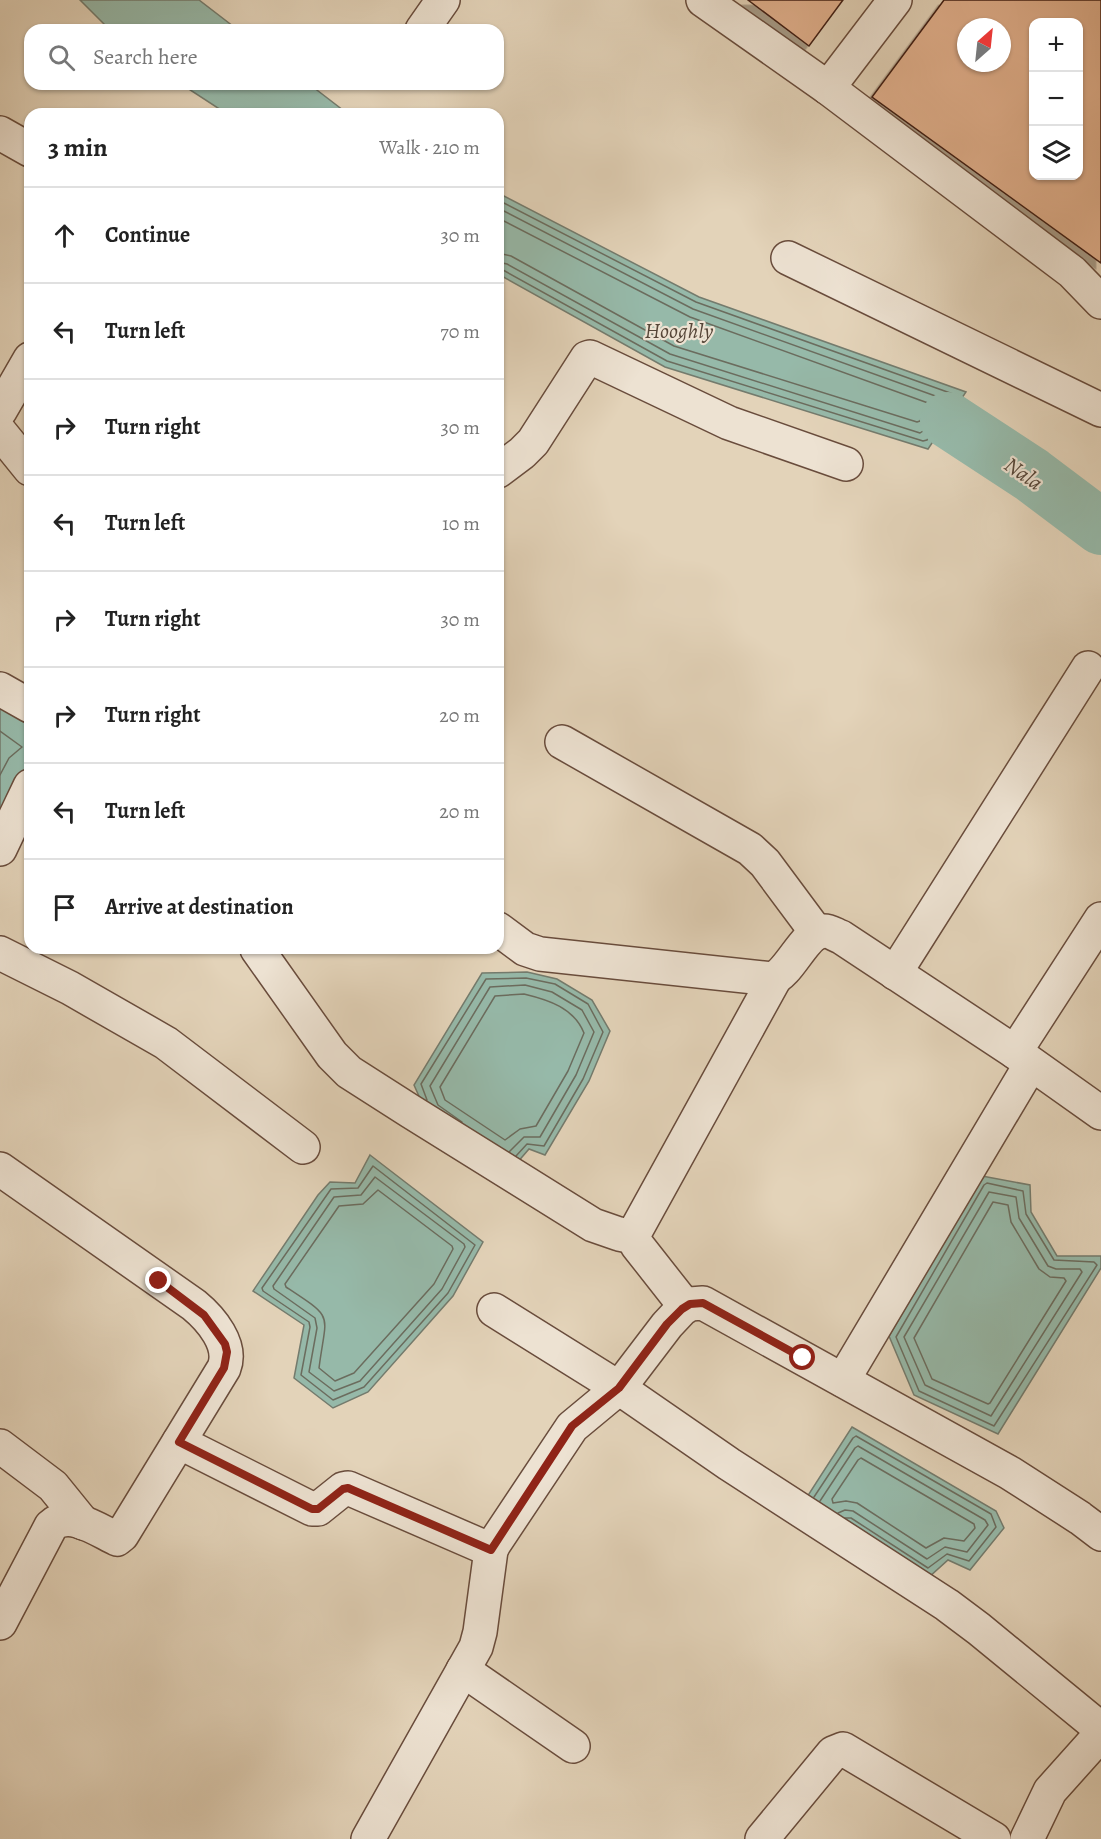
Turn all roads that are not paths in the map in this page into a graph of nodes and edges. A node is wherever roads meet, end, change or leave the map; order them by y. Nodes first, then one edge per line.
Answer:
1 (443, 0) edge
2 (703, 0) edge
3 (895, 0) edge
4 (426, 24) edge
5 (828, 88) junction
6 (0, 133) edge
7 (24, 147) edge
8 (788, 258) dead end
9 (1101, 302) edge
10 (24, 374) edge
11 (1101, 410) edge
12 (1, 433) edge
13 (24, 462) edge
14 (846, 464) dead end
15 (504, 466) edge
16 (1088, 668) dead end
17 (0, 689) edge
18 (24, 703) edge
19 (562, 742) dead end
20 (24, 799) edge
21 (0, 849) edge
22 (1101, 919) edge
23 (504, 933) edge
24 (817, 933) junction
25 (0, 953) edge
26 (260, 954) edge
27 (895, 973) junction
28 (775, 978) junction
29 (1023, 1058) junction
30 (1101, 1113) edge
31 (303, 1147) dead end
32 (0, 1168) edge
33 (634, 1237) junction
34 (685, 1306) junction
35 (494, 1310) dead end
36 (843, 1380) junction
37 (619, 1388) junction
38 (179, 1442) junction
39 (0, 1446) edge
40 (83, 1523) junction
41 (1101, 1534) edge
42 (491, 1550) junction
43 (1, 1617) edge
44 (463, 1670) junction
45 (1101, 1729) edge
46 (1101, 1734) edge
47 (573, 1746) dead end
48 (368, 1839) edge
49 (762, 1839) edge
50 (994, 1839) edge
51 (1027, 1839) edge

1 - 4 street
2 - 5 street
3 - 5 street
5 - 9 street
6 - 7 street
8 - 11 street
10 - 12 street
12 - 13 street
14 - 15 street
16 - 27 street
17 - 18 street
19 - 24 street
20 - 21 street
22 - 29 street
23 - 28 street
24 - 27 street
24 - 28 street
25 - 31 street
26 - 33 street
27 - 29 street
28 - 33 street
29 - 30 street
29 - 36 street
32 - 38 street
33 - 34 street
34 - 36 street
34 - 37 street
35 - 37 street
36 - 41 street
37 - 42 street
37 - 45 street
38 - 40 street
38 - 42 street
39 - 40 street
40 - 43 street
42 - 44 street
44 - 47 street
44 - 48 street
46 - 51 street
49 - 50 street

